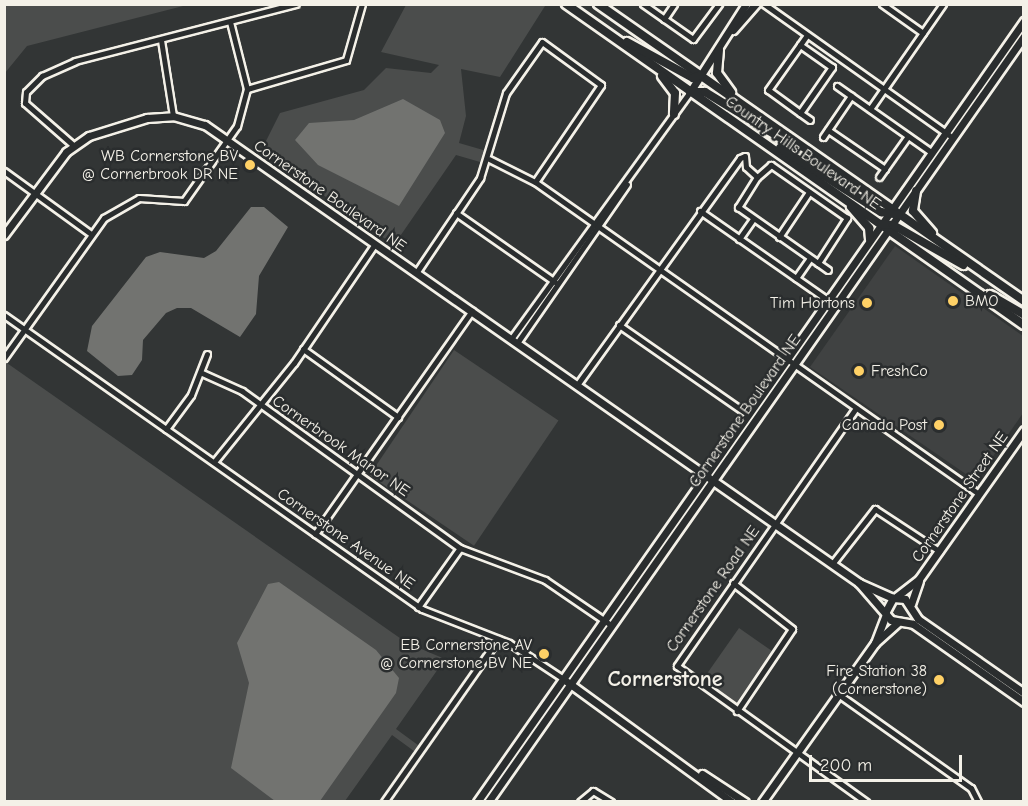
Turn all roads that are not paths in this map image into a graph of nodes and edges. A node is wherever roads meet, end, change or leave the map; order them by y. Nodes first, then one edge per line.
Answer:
1 (296, 4) edge
2 (362, 4) edge
3 (566, 4) edge
4 (598, 4) edge
5 (643, 4) edge
6 (674, 4) edge
7 (719, 4) edge
8 (746, 4) edge
9 (756, 4) edge
10 (764, 4) edge
11 (882, 4) edge
12 (943, 4) edge
13 (664, 19) junction
14 (1023, 21) edge
15 (230, 22) junction
16 (733, 30) junction
17 (604, 31) junction
18 (923, 33) junction
19 (807, 35) junction
20 (1023, 36) edge
21 (161, 40) junction
22 (800, 45) junction
23 (719, 50) junction
24 (641, 57) junction
25 (701, 75) junction
26 (837, 86) dead end
27 (247, 89) junction
28 (884, 89) junction
29 (690, 92) junction
30 (852, 96) junction
31 (744, 106) junction
32 (870, 109) junction
33 (800, 113) junction
34 (674, 114) junction
35 (173, 116) junction
36 (810, 120) dead end
37 (742, 127) junction
38 (828, 130) junction
39 (945, 132) junction
40 (908, 136) junction
41 (823, 137) dead end
42 (953, 137) junction
43 (227, 139) junction
44 (73, 145) junction
45 (931, 152) junction
46 (489, 159) junction
47 (829, 167) junction
48 (885, 169) junction
49 (4, 171) edge
50 (757, 177) junction
51 (879, 177) dead end
52 (535, 182) junction
53 (916, 191) junction
54 (809, 192) junction
55 (35, 193) junction
56 (837, 193) junction
57 (700, 211) junction
58 (890, 212) junction
59 (456, 213) junction
60 (900, 215) junction
61 (753, 219) junction
62 (881, 224) junction
63 (596, 225) junction
64 (891, 227) junction
65 (91, 234) junction
66 (4, 235) edge
67 (779, 237) junction
68 (739, 239) junction
69 (870, 240) junction
70 (375, 244) junction
71 (945, 247) junction
72 (810, 258) junction
73 (818, 263) junction
74 (658, 269) junction
75 (828, 270) dead end
76 (416, 273) junction
77 (796, 278) junction
78 (553, 281) junction
79 (962, 281) junction
80 (559, 285) junction
81 (1006, 289) junction
82 (828, 300) junction
83 (1023, 301) edge
84 (836, 306) junction
85 (472, 311) junction
86 (4, 315) edge
87 (1023, 315) edge
88 (619, 325) junction
89 (1023, 325) edge
90 (25, 330) junction
91 (514, 341) junction
92 (303, 349) junction
93 (207, 354) dead end
94 (4, 358) edge
95 (786, 358) junction
96 (794, 364) junction
97 (202, 373) junction
98 (577, 385) junction
99 (257, 403) junction
100 (856, 408) junction
101 (747, 414) junction
102 (398, 417) junction
103 (166, 429) junction
104 (1023, 430) edge
105 (214, 462) junction
106 (705, 474) junction
107 (357, 475) junction
108 (712, 480) junction
109 (980, 494) junction
110 (775, 524) junction
111 (315, 534) junction
112 (460, 548) junction
113 (939, 551) junction
114 (832, 564) junction
115 (919, 579) junction
116 (733, 583) junction
117 (859, 583) junction
118 (895, 598) junction
119 (418, 607) junction
120 (911, 608) junction
121 (886, 612) junction
122 (603, 620) junction
123 (901, 622) junction
124 (611, 625) junction
125 (498, 639) junction
126 (875, 643) junction
127 (562, 678) junction
128 (570, 684) junction
129 (1023, 693) edge
130 (838, 694) junction
131 (1023, 702) edge
132 (737, 711) junction
133 (796, 752) junction
134 (684, 764) junction
135 (483, 800) edge
136 (384, 801) edge
137 (580, 801) edge
138 (611, 801) edge
139 (732, 801) edge
140 (745, 801) edge
141 (762, 801) edge
142 (866, 801) edge
143 (978, 801) edge

1 - 15 street
2 - 27 street
3 - 17 main road, Country Hills Boulevard NE
4 - 25 main road, Country Hills Boulevard NE
5 - 13 street
6 - 13 street
7 - 13 street
8 - 16 street
9 - 16 street
10 - 19 street
11 - 18 street
12 - 18 street
14 - 39 street, Cornerstone Boulevard NE
15 - 21 street
15 - 27 street
16 - 23 street
17 - 24 main road, Country Hills Boulevard NE
17 - 25 main road
18 - 28 street
19 - 22 street
19 - 28 street
20 - 42 street, Cornerstone Boulevard NE
21 - 35 street
21 - 44 street
22 - 33 street
22 - 33 street
23 - 25 street
23 - 31 main road
24 - 29 main road, Country Hills Boulevard NE
24 - 34 main road
25 - 29 street
25 - 31 main road, Country Hills Boulevard NE
26 - 30 street
27 - 43 street
28 - 32 street
28 - 39 street
29 - 34 street
29 - 37 main road, Country Hills Boulevard NE
29 - 47 main road
30 - 32 street
30 - 38 street
31 - 47 main road, Country Hills Boulevard NE
32 - 40 street
33 - 36 street
34 - 63 street
35 - 43 street, Cornerstone Boulevard NE
35 - 44 street
37 - 56 main road, Country Hills Boulevard NE
37 - 58 main road
38 - 41 street
38 - 48 street
39 - 42 street
39 - 45 street, Cornerstone Boulevard NE
40 - 45 street
40 - 48 street
42 - 53 street, Cornerstone Boulevard NE
43 - 65 street
43 - 70 street, Cornerstone Boulevard NE
44 - 55 street
45 - 58 street, Cornerstone Boulevard NE
46 - 52 street
46 - 52 street
46 - 59 street
47 - 58 main road, Country Hills Boulevard NE
48 - 51 street
49 - 55 street
50 - 54 street
50 - 57 street
50 - 61 street
52 - 63 street
53 - 60 street, Cornerstone Boulevard NE
53 - 71 main road
54 - 67 street
54 - 73 street
55 - 65 street
55 - 66 street
56 - 62 main road, Country Hills Boulevard NE
56 - 69 main road
57 - 68 street
57 - 74 street
58 - 60 main road, Country Hills Boulevard NE
58 - 62 street, Cornerstone Boulevard NE
59 - 76 street
59 - 78 street
60 - 64 street, Cornerstone Boulevard NE
60 - 71 main road, Country Hills Boulevard NE
61 - 67 street
61 - 68 street
62 - 64 main road
62 - 69 street, Cornerstone Boulevard NE
63 - 74 street
63 - 78 street
63 - 80 street
64 - 79 main road, Country Hills Boulevard NE
64 - 81 main road
64 - 84 street, Cornerstone Boulevard NE
65 - 90 street
67 - 72 street
68 - 77 street
69 - 82 street, Cornerstone Boulevard NE
70 - 76 street, Cornerstone Boulevard NE
70 - 92 street
71 - 81 main road, Country Hills Boulevard NE
72 - 73 street
72 - 77 street
73 - 75 street
74 - 88 street
74 - 95 street
76 - 85 street, Cornerstone Boulevard NE
77 - 82 street
78 - 80 street
78 - 91 street
79 - 87 main road
79 - 89 main road, Country Hills Boulevard NE
80 - 91 street
81 - 83 main road, Country Hills Boulevard NE
82 - 84 street
82 - 95 street, Cornerstone Boulevard NE
84 - 96 street, Cornerstone Boulevard NE
85 - 91 street, Cornerstone Boulevard NE
85 - 102 street
86 - 90 street, Cornerstone Avenue NE
88 - 98 street
88 - 101 street
90 - 94 street
90 - 103 street, Cornerstone Avenue NE
91 - 98 street, Cornerstone Boulevard NE
92 - 99 street
92 - 102 street
93 - 97 street
95 - 96 street
95 - 101 street, Cornerstone Boulevard NE
96 - 100 street
96 - 108 street, Cornerstone Boulevard NE
97 - 99 street, Cornerbrook Manor NE
97 - 103 street
98 - 106 street, Cornerstone Boulevard NE
99 - 105 street
99 - 107 street, Cornerbrook Manor NE
100 - 109 street
100 - 110 street, Cornerstone Road NE
101 - 106 street, Cornerstone Boulevard NE
102 - 107 street
103 - 105 street, Cornerstone Avenue NE
104 - 109 street, Cornerstone Street NE
105 - 111 street, Cornerstone Avenue NE
106 - 108 street
106 - 122 street, Cornerstone Boulevard NE
107 - 111 street
107 - 112 street, Cornerbrook Manor NE
108 - 110 street
108 - 124 street, Cornerstone Boulevard NE
109 - 113 street, Cornerstone Street NE
110 - 114 street
110 - 116 street, Cornerstone Road NE
111 - 119 street, Cornerstone Avenue NE
112 - 119 street
112 - 122 street, Cornerbrook Manor NE
113 - 114 street
113 - 115 street, Cornerstone Street NE
114 - 117 street
115 - 118 street, Cornerstone Street NE
115 - 120 street, Cornerstone Street NE
116 - 132 street
116 - 132 street, Cornerstone Road NE
117 - 118 street
117 - 121 street
118 - 120 street
118 - 121 street
119 - 125 street, Cornerstone Avenue NE
120 - 123 street, Cornerstone Street NE
120 - 129 street
121 - 123 street
121 - 126 street
122 - 124 street, Cornerbrook Manor NE
122 - 127 street, Cornerstone Boulevard NE
123 - 126 street
123 - 131 street
124 - 128 street, Cornerstone Boulevard NE
125 - 127 street, Cornerstone Avenue NE
125 - 136 street
126 - 130 street
127 - 128 street, Cornerstone Avenue NE
127 - 135 street, Cornerstone Boulevard NE
128 - 134 street, Cornerstone Avenue NE
128 - 135 street, Cornerstone Boulevard NE
130 - 133 street
130 - 143 street
132 - 133 street, Cornerstone Road NE
133 - 141 street
133 - 142 street, Cornerstone Road NE
134 - 139 street, Cornerstone Avenue NE
134 - 140 street, Cornerstone Avenue NE
137 - 138 street

